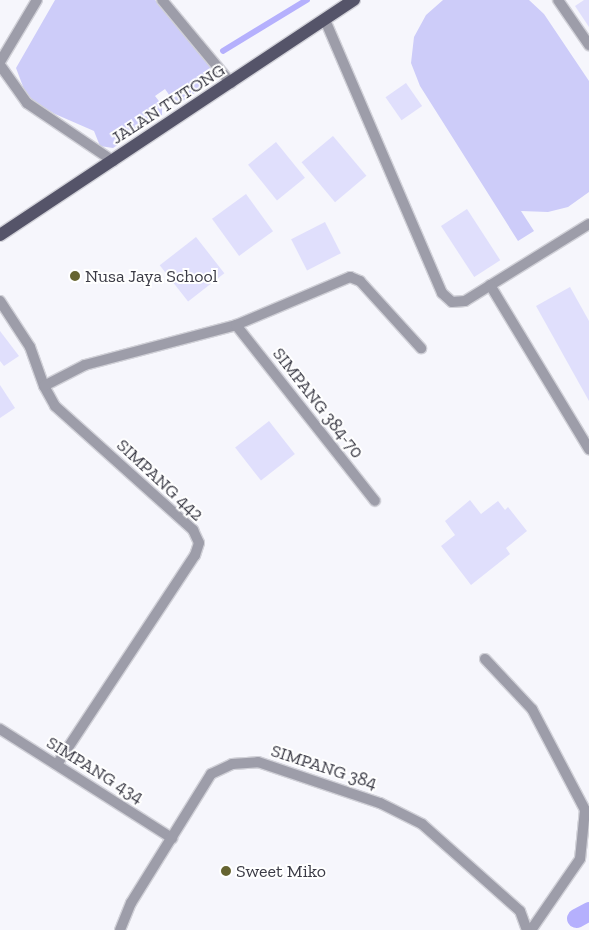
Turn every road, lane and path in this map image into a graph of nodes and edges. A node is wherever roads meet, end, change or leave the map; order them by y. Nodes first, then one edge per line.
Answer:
1 (37, 0) edge
2 (162, 0) edge
3 (354, 0) edge
4 (558, 0) edge
5 (325, 20) junction
6 (589, 45) edge
7 (0, 63) edge
8 (231, 83) junction
9 (113, 161) junction
10 (589, 224) edge
11 (0, 235) edge
12 (490, 285) junction
13 (0, 301) edge
14 (236, 325) junction
15 (421, 348) dead end
16 (44, 386) junction
17 (589, 449) edge
18 (374, 500) dead end
19 (485, 659) dead end
20 (0, 730) edge
21 (56, 764) junction
22 (172, 838) junction
23 (120, 930) edge
24 (527, 930) edge
25 (531, 930) edge

1 - 7 street
2 - 8 street
3 - 5 main road, JALAN TUTONG
4 - 6 street
5 - 8 main road, JALAN TUTONG
5 - 12 street
7 - 9 street
8 - 9 main road, JALAN TUTONG
9 - 11 main road, JALAN TUTONG
10 - 12 street
12 - 17 street
13 - 16 street, SIMPANG 442
14 - 15 street
14 - 16 street
14 - 18 street, SIMPANG 384-70
16 - 21 street, SIMPANG 442
19 - 25 street
20 - 21 street, SIMPANG 434
21 - 22 street, SIMPANG 434
22 - 23 street, SIMPANG 384
22 - 24 street, SIMPANG 384

